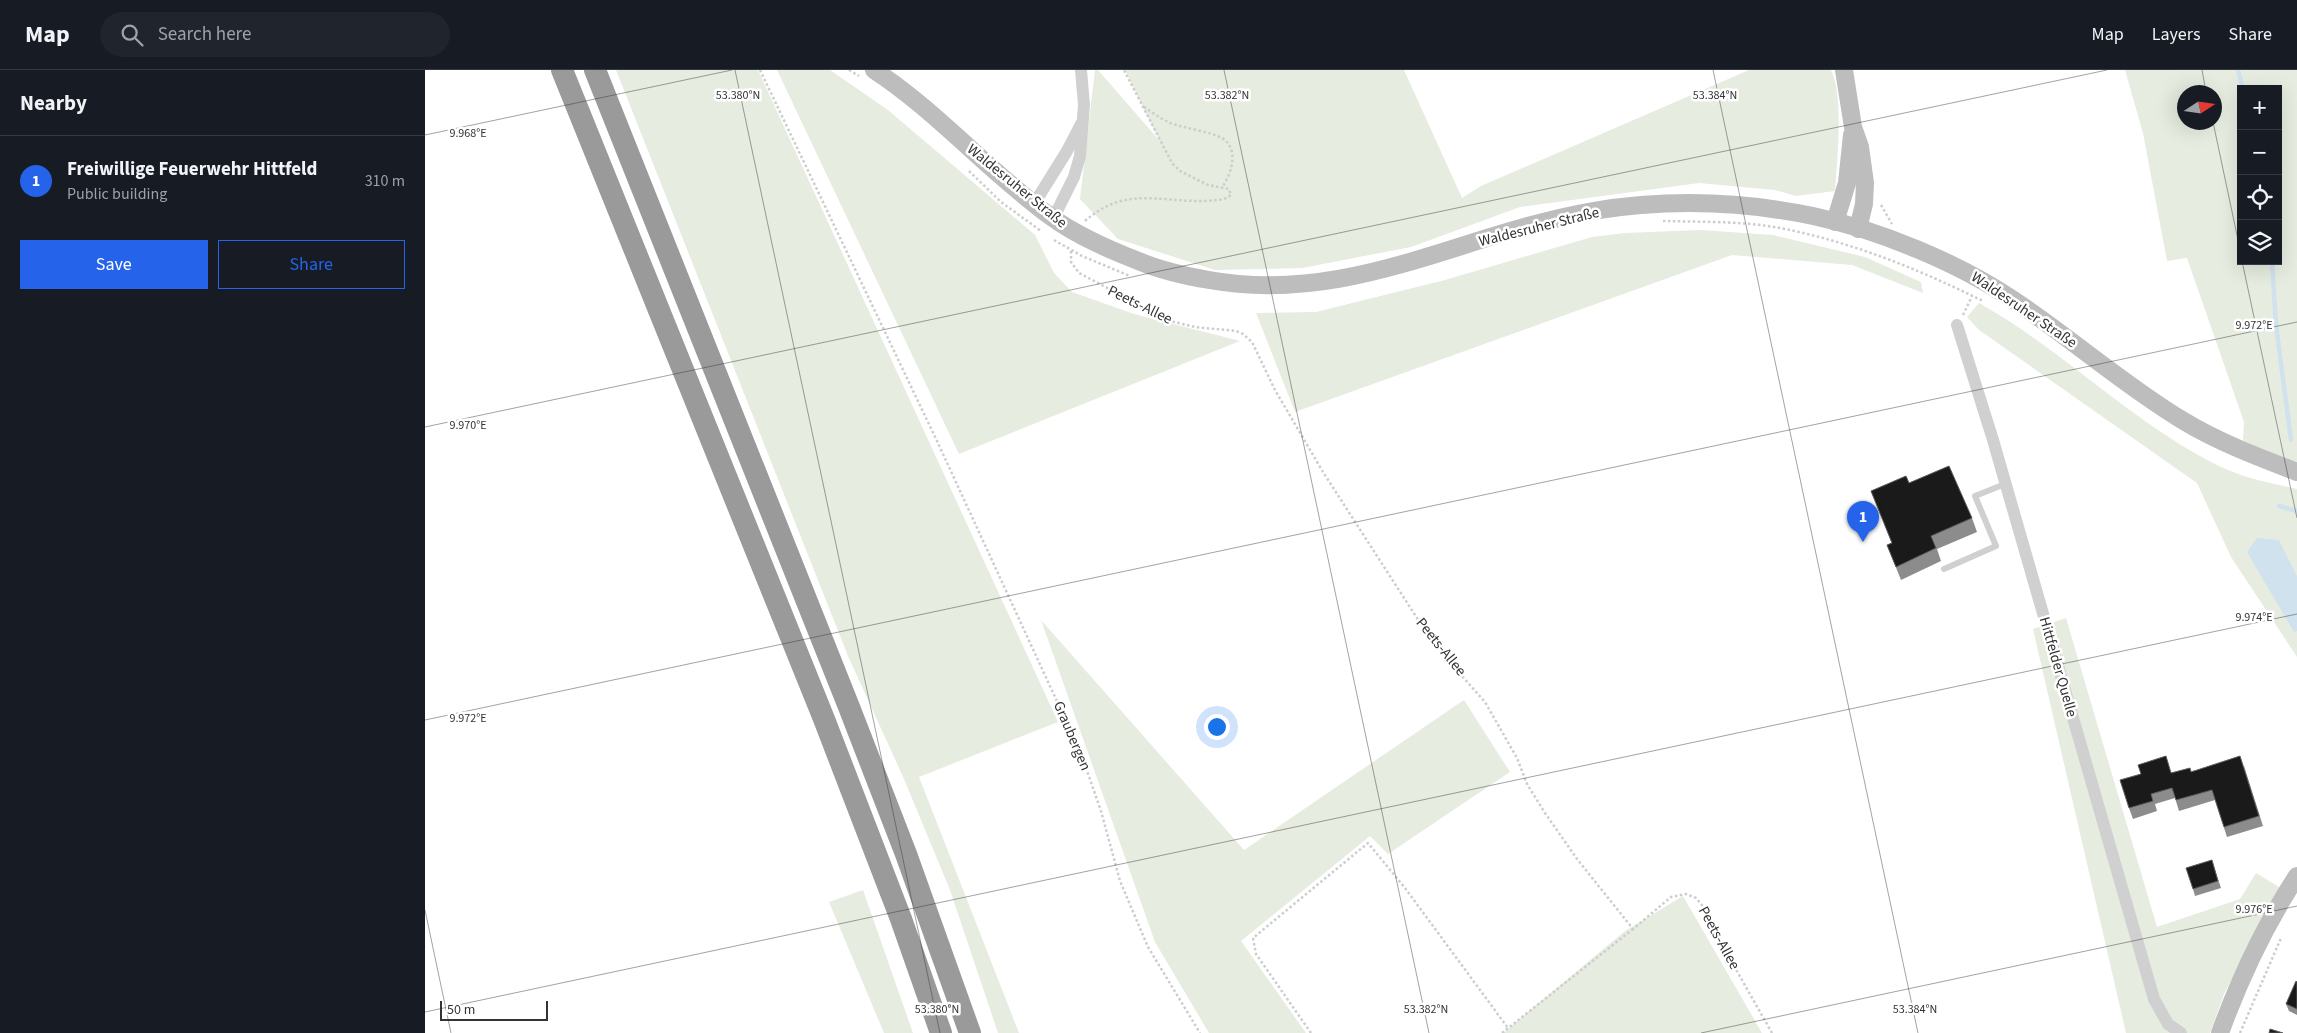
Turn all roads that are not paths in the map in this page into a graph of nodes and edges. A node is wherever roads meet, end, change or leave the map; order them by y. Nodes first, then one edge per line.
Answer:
1 (562, 70) edge
2 (595, 70) edge
3 (1081, 70) edge
4 (1844, 70) edge
5 (869, 74) edge
6 (1082, 122) junction
7 (1853, 127) junction
8 (1034, 204) junction
9 (1053, 219) junction
10 (1835, 222) junction
11 (1858, 229) junction
12 (1957, 325) road end
13 (2297, 472) edge
14 (2005, 484) junction
15 (1944, 569) dead end
16 (2297, 876) edge
17 (941, 1033) edge
18 (970, 1033) edge
19 (2181, 1033) edge
20 (2220, 1033) edge

1 - 17 highway
2 - 18 highway
3 - 6 street
4 - 7 street
5 - 8 street, Waldesruher Straße
6 - 8 street
6 - 9 street
7 - 10 street
7 - 11 street
8 - 9 street, Waldesruher Straße
9 - 10 street, Waldesruher Straße
10 - 11 street, Waldesruher Straße
11 - 13 street, Waldesruher Straße
12 - 14 street, Hittfelder Quelle
14 - 15 lane
14 - 19 street, Hittfelder Quelle
16 - 20 street

